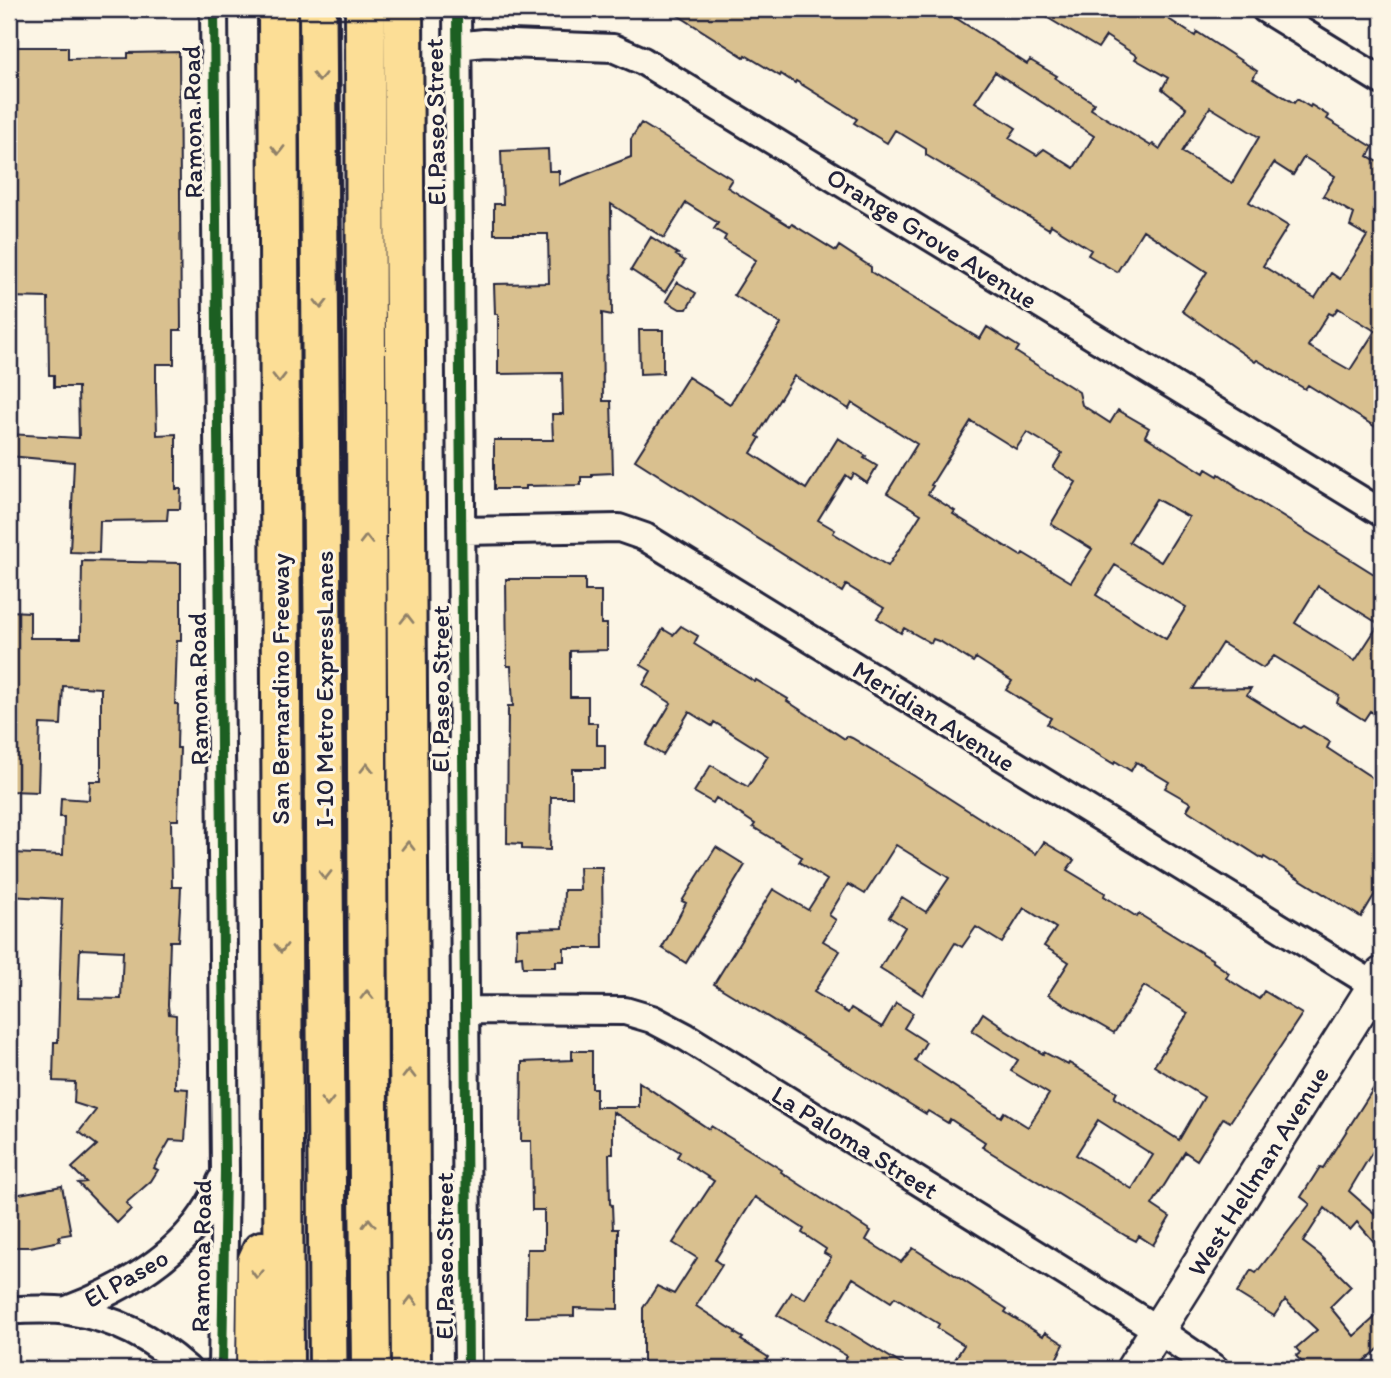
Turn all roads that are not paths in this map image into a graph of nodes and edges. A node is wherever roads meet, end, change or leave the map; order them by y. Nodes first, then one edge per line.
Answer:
1 (214, 9) edge
2 (278, 9) edge
3 (319, 9) edge
4 (365, 9) edge
5 (403, 9) edge
6 (457, 9) edge
7 (1265, 9) edge
8 (457, 46) junction
9 (1382, 81) edge
10 (1382, 513) edge
11 (462, 531) junction
12 (1380, 983) edge
13 (465, 1010) junction
14 (225, 1170) junction
15 (282, 1212) junction
16 (9, 1310) edge
17 (67, 1310) junction
18 (370, 1315) junction
19 (1158, 1330) junction
20 (187, 1369) edge
21 (222, 1369) edge
22 (256, 1369) edge
23 (284, 1369) edge
24 (329, 1369) edge
25 (371, 1369) edge
26 (389, 1369) edge
27 (411, 1369) edge
28 (468, 1369) edge
29 (1133, 1369) edge
30 (1215, 1369) edge

1 - 14 street, Ramona Road
2 -> 15 highway, San Bernardino Freeway
3 -> 24 highway, I-10 Metro ExpressLanes
18 -> 4 highway, I-10 Metro ExpressLanes
27 -> 5 highway
6 - 8 street, El Paseo Street
7 - 9 street
8 - 10 street, Orange Grove Avenue
8 - 11 street, El Paseo Street
11 - 12 street, Meridian Avenue
11 - 13 street, El Paseo Street
12 - 19 street, West Hellman Avenue
13 - 19 street, La Paloma Street
13 - 28 street, El Paseo Street
14 - 17 street, El Paseo
14 - 21 street, Ramona Road
15 -> 22 highway
15 - 23 highway, San Bernardino Freeway
16 - 17 street, El Paseo
17 - 20 street, El Paseo
18 - 25 highway, I-10 Metro ExpressLanes
18 - 26 highway
19 - 29 street, West Hellman Avenue
19 - 30 street, La Paloma Street

